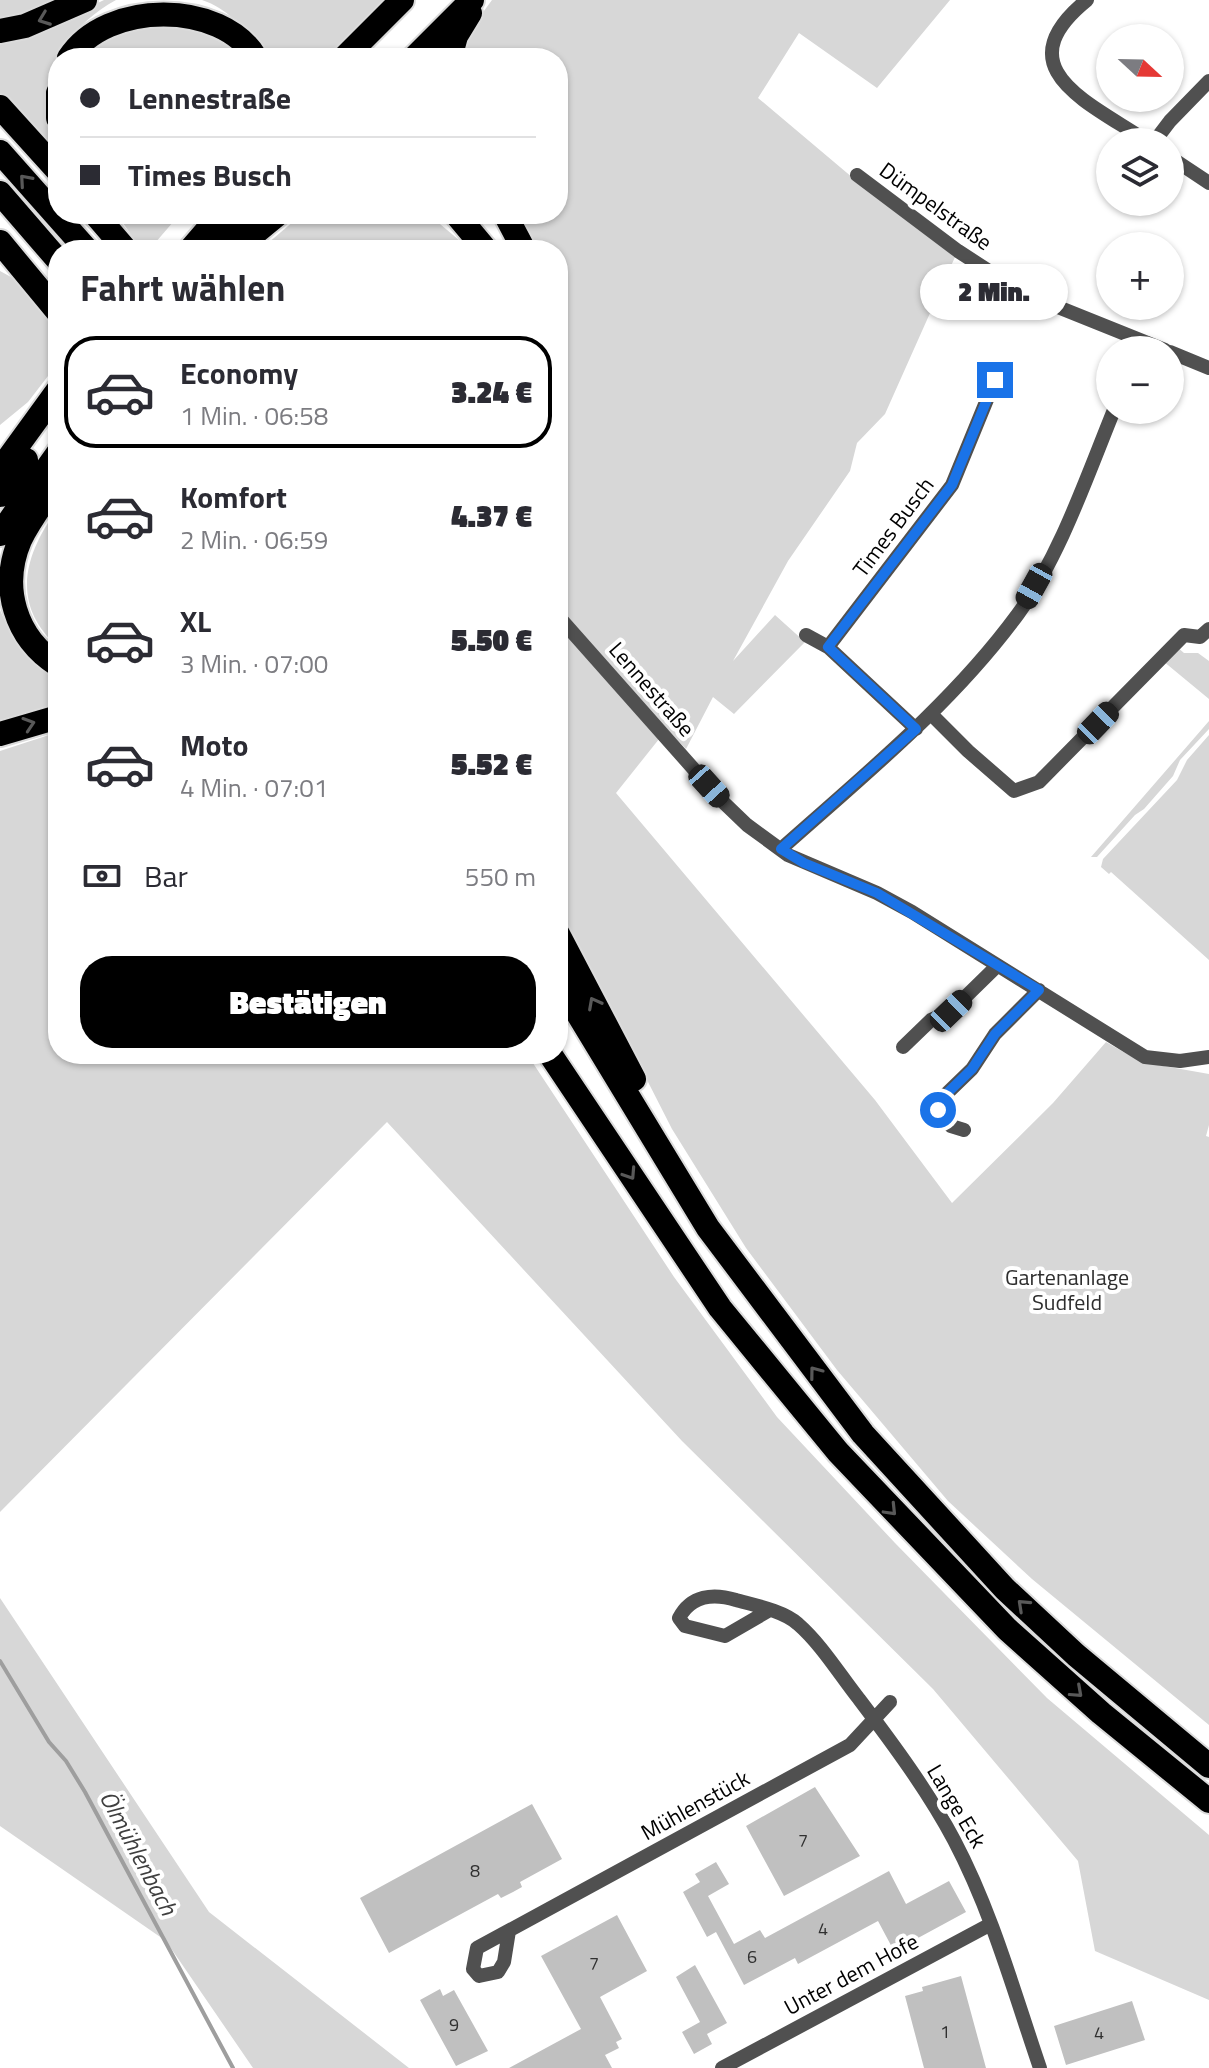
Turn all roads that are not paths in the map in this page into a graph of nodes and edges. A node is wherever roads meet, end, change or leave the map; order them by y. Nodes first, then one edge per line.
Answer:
1 (85, 0) edge
2 (402, 0) edge
3 (422, 0) edge
4 (450, 0) edge
5 (472, 0) edge
6 (481, 0) edge
7 (1087, 0) edge
8 (0, 31) edge
9 (75, 48) edge
10 (250, 48) edge
11 (354, 48) edge
12 (374, 48) edge
13 (404, 48) edge
14 (424, 48) edge
15 (453, 48) edge
16 (1209, 81) edge
17 (0, 107) edge
18 (1128, 128) edge
19 (1167, 128) edge
20 (0, 152) edge
21 (48, 160) edge
22 (1184, 166) edge
23 (857, 175) dead end
24 (1209, 183) edge
25 (0, 193) edge
26 (48, 206) edge
27 (64, 224) edge
28 (104, 224) edge
29 (194, 224) edge
30 (212, 224) edge
31 (239, 224) edge
32 (258, 224) edge
33 (266, 224) edge
34 (464, 224) edge
35 (78, 240) edge
36 (118, 240) edge
37 (180, 240) edge
38 (199, 240) edge
39 (226, 240) edge
40 (243, 240) edge
41 (246, 240) edge
42 (478, 240) edge
43 (0, 242) edge
44 (48, 248) edge
45 (0, 257) edge
46 (27, 274) junction
47 (48, 300) edge
48 (1120, 336) edge
49 (1184, 358) edge
50 (1209, 368) edge
51 (995, 380) dead end
52 (48, 408) edge
53 (48, 411) edge
54 (48, 414) edge
55 (1108, 424) edge
56 (0, 439) edge
57 (48, 467) edge
58 (0, 470) edge
59 (48, 494) edge
60 (0, 495) edge
61 (48, 496) edge
62 (0, 534) edge
63 (0, 560) edge
64 (568, 627) edge
65 (1209, 629) edge
66 (806, 635) dead end
67 (828, 647) junction
68 (48, 659) edge
69 (932, 715) junction
70 (48, 720) edge
71 (916, 729) junction
72 (0, 734) edge
73 (781, 849) junction
74 (568, 953) edge
75 (997, 966) junction
76 (1039, 990) junction
77 (568, 997) edge
78 (903, 1047) dead end
79 (1209, 1057) edge
80 (557, 1064) edge
81 (563, 1064) edge
82 (588, 1109) junction
83 (964, 1130) dead end
84 (678, 1176) junction
85 (768, 1611) junction
86 (890, 1702) dead end
87 (875, 1721) junction
88 (1209, 1766) edge
89 (1209, 1801) edge
90 (991, 1924) junction
91 (509, 1931) dead end
92 (728, 2066) edge
93 (1040, 2068) edge

1 -> 8 highway
2 - 11 highway
3 - 12 highway
4 - 13 highway
5 - 14 highway
6 - 15 highway
7 - 18 street
9 - 10 highway
16 - 19 street
17 - 21 highway
26 -> 20 highway
22 - 24 street
23 - 48 street, Dümpelstraße
25 - 44 highway
35 -> 27 highway
28 - 36 highway
29 - 37 highway
30 - 38 highway
31 - 39 highway
32 - 40 highway
33 - 41 highway
34 - 42 highway
43 - 46 highway
45 - 46 highway
46 - 47 highway
49 - 50 street, Dümpelstraße
51 - 67 street, Times Busch
52 - 56 highway
53 - 58 highway
54 - 60 highway
55 - 69 street
57 - 62 highway
59 - 63 highway
61 - 68 highway
64 - 73 street, Lennestraße
65 - 69 street
66 - 67 street
67 - 71 street
69 - 71 street
72 -> 70 highway
71 - 73 street
73 - 75 street, Lennestraße
84 -> 74 highway
75 - 76 street, Lennestraße
75 - 78 street
76 - 79 street, Lennestraße
76 - 83 street
77 - 84 highway
80 - 82 highway
81 - 82 highway
82 -> 89 highway
88 -> 84 highway
85 - 85 street, Lange Eck
85 - 87 street, Lange Eck
86 - 87 street, Mühlenstück
87 - 90 street, Lange Eck
87 - 91 street, Mühlenstück
90 - 92 street, Unter dem Hofe
90 - 93 street, Lange Eck

